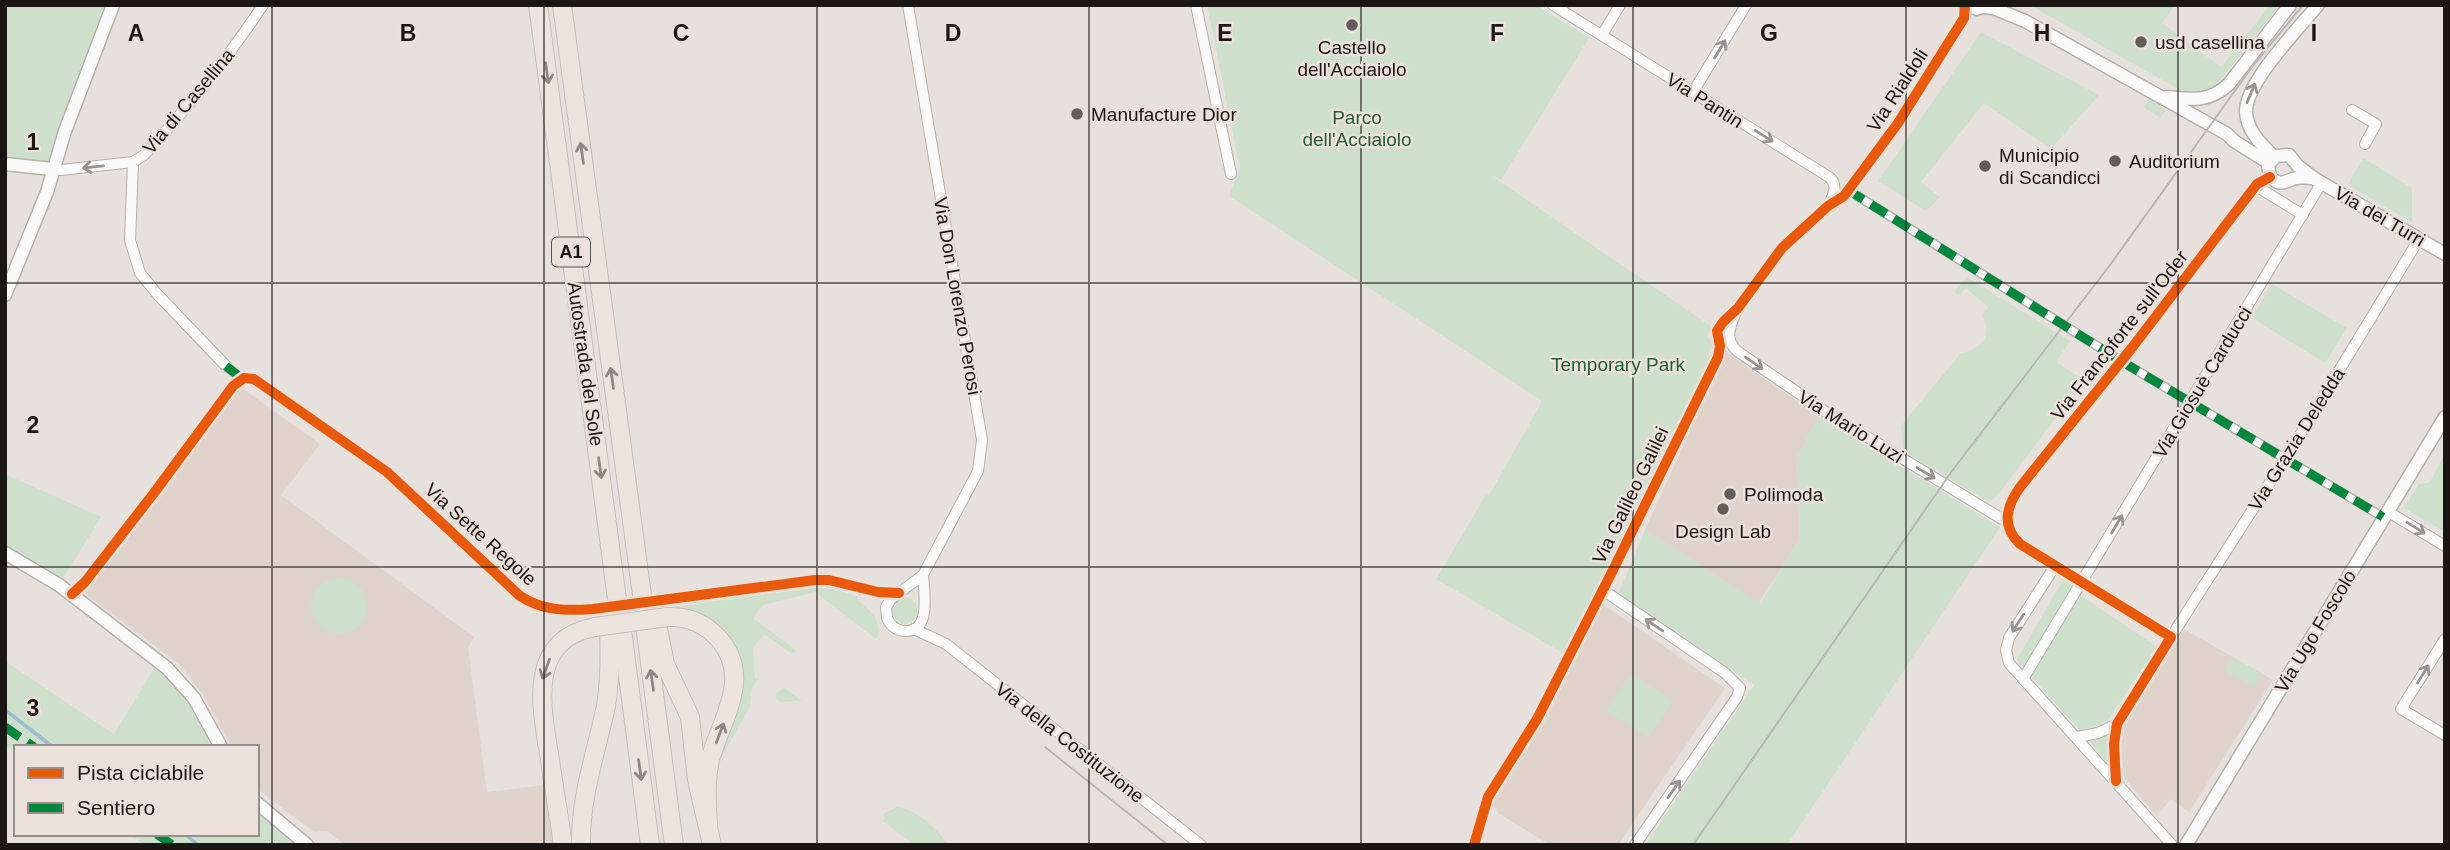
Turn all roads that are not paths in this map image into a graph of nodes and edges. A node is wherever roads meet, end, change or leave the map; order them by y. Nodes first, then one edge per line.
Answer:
1 (113, 5) edge
2 (263, 5) edge
3 (538, 5) edge
4 (562, 5) edge
5 (908, 5) edge
6 (1196, 5) edge
7 (1553, 5) edge
8 (1620, 5) edge
9 (1746, 5) edge
10 (1966, 5) edge
11 (2006, 5) edge
12 (2290, 5) edge
13 (2318, 5) edge
14 (1985, 6) edge
15 (2025, 21) junction
16 (1602, 35) junction
17 (1693, 92) junction
18 (2160, 96) junction
19 (2352, 110) dead end
20 (2365, 144) dead end
21 (2272, 157) junction
22 (133, 162) junction
23 (5, 164) edge
24 (52, 169) junction
25 (2296, 172) junction
26 (1231, 174) dead end
27 (2270, 177) junction
28 (2318, 180) junction
29 (2256, 186) junction
30 (1848, 190) junction
31 (1828, 206) junction
32 (2303, 215) junction
33 (2419, 239) junction
34 (2445, 254) edge
35 (5, 295) edge
36 (1738, 308) junction
37 (2121, 361) junction
38 (226, 366) joint
39 (240, 378) junction
40 (2190, 402) junction
41 (2445, 417) edge
42 (2285, 459) junction
43 (2385, 514) junction
44 (2007, 522) junction
45 (2445, 546) edge
46 (5, 553) edge
47 (2055, 566) junction
48 (923, 575) junction
49 (2081, 582) junction
50 (1603, 590) junction
51 (900, 593) junction
52 (72, 594) junction
53 (654, 609) junction
54 (924, 611) junction
55 (607, 616) junction
56 (914, 629) junction
57 (2171, 637) junction
58 (940, 639) junction
59 (2445, 639) edge
60 (2023, 679) junction
61 (2117, 724) junction
62 (2445, 735) edge
63 (2077, 737) junction
64 (220, 745) edge
65 (2116, 781) junction
66 (259, 805) edge
67 (708, 824) junction
68 (307, 845) edge
69 (564, 845) edge
70 (581, 845) edge
71 (650, 845) edge
72 (674, 845) edge
73 (712, 845) edge
74 (1201, 845) edge
75 (1474, 845) edge
76 (1635, 845) edge
77 (2172, 845) edge
78 (2186, 845) edge

1 - 24 street
2 - 22 street, Via di Casellina
3 -> 55 highway, Autostrada del Sole / A1
53 -> 4 highway, Autostrada del Sole / A1
5 - 48 street, Via Don Lorenzo Perosi
6 - 26 street
7 - 16 street, Via Pantin
8 - 16 street
17 -> 9 street
10 - 14 street, Via Rialdoli
10 - 30 street, Via Rialdoli
11 - 15 street
12 - 18 street
21 -> 13 street
14 - 15 street, Via Rialdoli
15 - 18 street
16 - 17 street, Via Pantin
17 -> 31 street, Via Pantin
18 - 21 street
19 - 20 street
21 - 25 street, Via dei Turri
21 - 27 street
22 -> 24 street, Via di Casellina
22 - 38 street, Via Sette Regole
23 - 24 street, Via di Casellina
24 - 35 street
25 - 27 street
25 - 28 street, Via dei Turri
27 - 29 street, Via Francoforte sull'Oder
28 - 32 street, Via Giosuè Carducci
28 - 33 street, Via dei Turri
29 - 32 street
29 - 37 street, Via Francoforte sull'Oder
30 - 31 street, Via Galileo Galilei
30 - 37 street
31 - 36 street, Via Galileo Galilei
32 - 40 street, Via Giosuè Carducci
33 - 34 street, Via dei Turri
33 - 42 street, Via Grazia Deledda
36 -> 44 street, Via Mario Luzi
36 - 50 street, Via Galileo Galilei
37 - 40 street
37 - 44 street, Via Francoforte sull'Oder
38 - 39 street, Via Sette Regole
39 - 52 street
39 - 55 street, Via Sette Regole
40 - 42 street
49 -> 40 street, Via Giosuè Carducci
41 - 43 street, Via Ugo Foscolo
42 - 43 street
42 - 57 street, Via Grazia Deledda
43 -> 45 street
43 - 78 street, Via Ugo Foscolo
44 - 47 street
46 - 52 street
47 - 49 street
47 -> 60 street
48 - 51 street, Via Don Lorenzo Perosi
48 - 54 street, Via Don Lorenzo Perosi
49 - 57 street
49 - 60 street, Via Giosuè Carducci
50 - 75 street, Via Galileo Galilei
76 -> 50 street
51 - 53 street
51 - 54 street
51 - 56 street
52 - 64 street
53 - 55 highway, bridge
53 - 67 highway
67 -> 53 highway
72 -> 53 highway, Autostrada del Sole / A1
54 - 56 street
54 - 58 street, Via della Costituzione
55 -> 69 highway
55 - 70 highway
55 -> 71 highway, Autostrada del Sole / A1
56 - 58 street, Via della Costituzione
57 - 61 street, Via Grazia Deledda
58 - 74 street, Via della Costituzione
62 -> 59 street
60 - 63 street
61 - 63 street
61 - 65 street
63 - 65 street
65 - 77 street
66 - 68 street
67 - 73 highway

